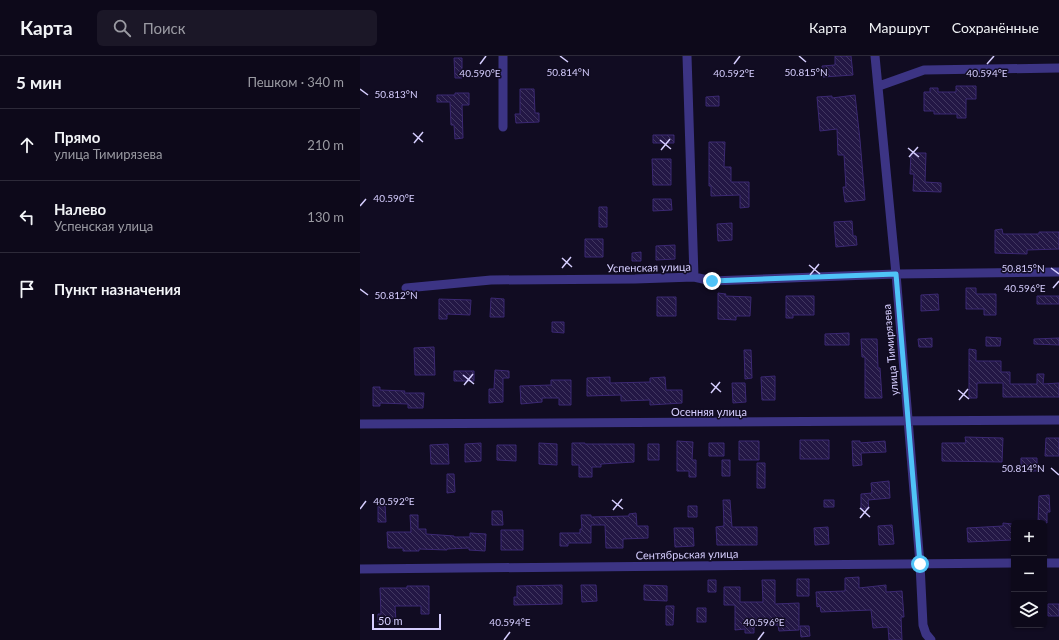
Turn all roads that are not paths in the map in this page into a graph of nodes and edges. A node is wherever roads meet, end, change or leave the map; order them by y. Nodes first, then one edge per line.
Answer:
1 (503, 56) edge
2 (687, 56) edge
3 (875, 56) edge
4 (1059, 68) edge
5 (879, 86) junction
6 (503, 127) dead end
7 (1059, 272) edge
8 (896, 274) junction
9 (694, 277) junction
10 (406, 288) dead end
11 (1059, 420) edge
12 (908, 422) junction
13 (360, 424) edge
14 (1011, 563) edge
15 (1047, 563) edge
16 (1059, 563) edge
17 (920, 564) junction
18 (360, 569) edge
19 (931, 640) edge

1 - 6 street
2 - 9 street
3 - 5 street, улица Тимирязева
4 - 5 street
5 - 8 street, улица Тимирязева
7 - 8 street, Успенская улица
8 - 9 street, Успенская улица
8 - 12 street, улица Тимирязева
9 - 10 street, Успенская улица
11 - 12 street, Осенняя улица
12 - 13 street, Осенняя улица
12 - 17 street, улица Тимирязева
14 - 17 street, Сентябрьская улица
15 - 16 street
17 - 18 street, Сентябрьская улица
17 - 19 street, улица Тимирязева

